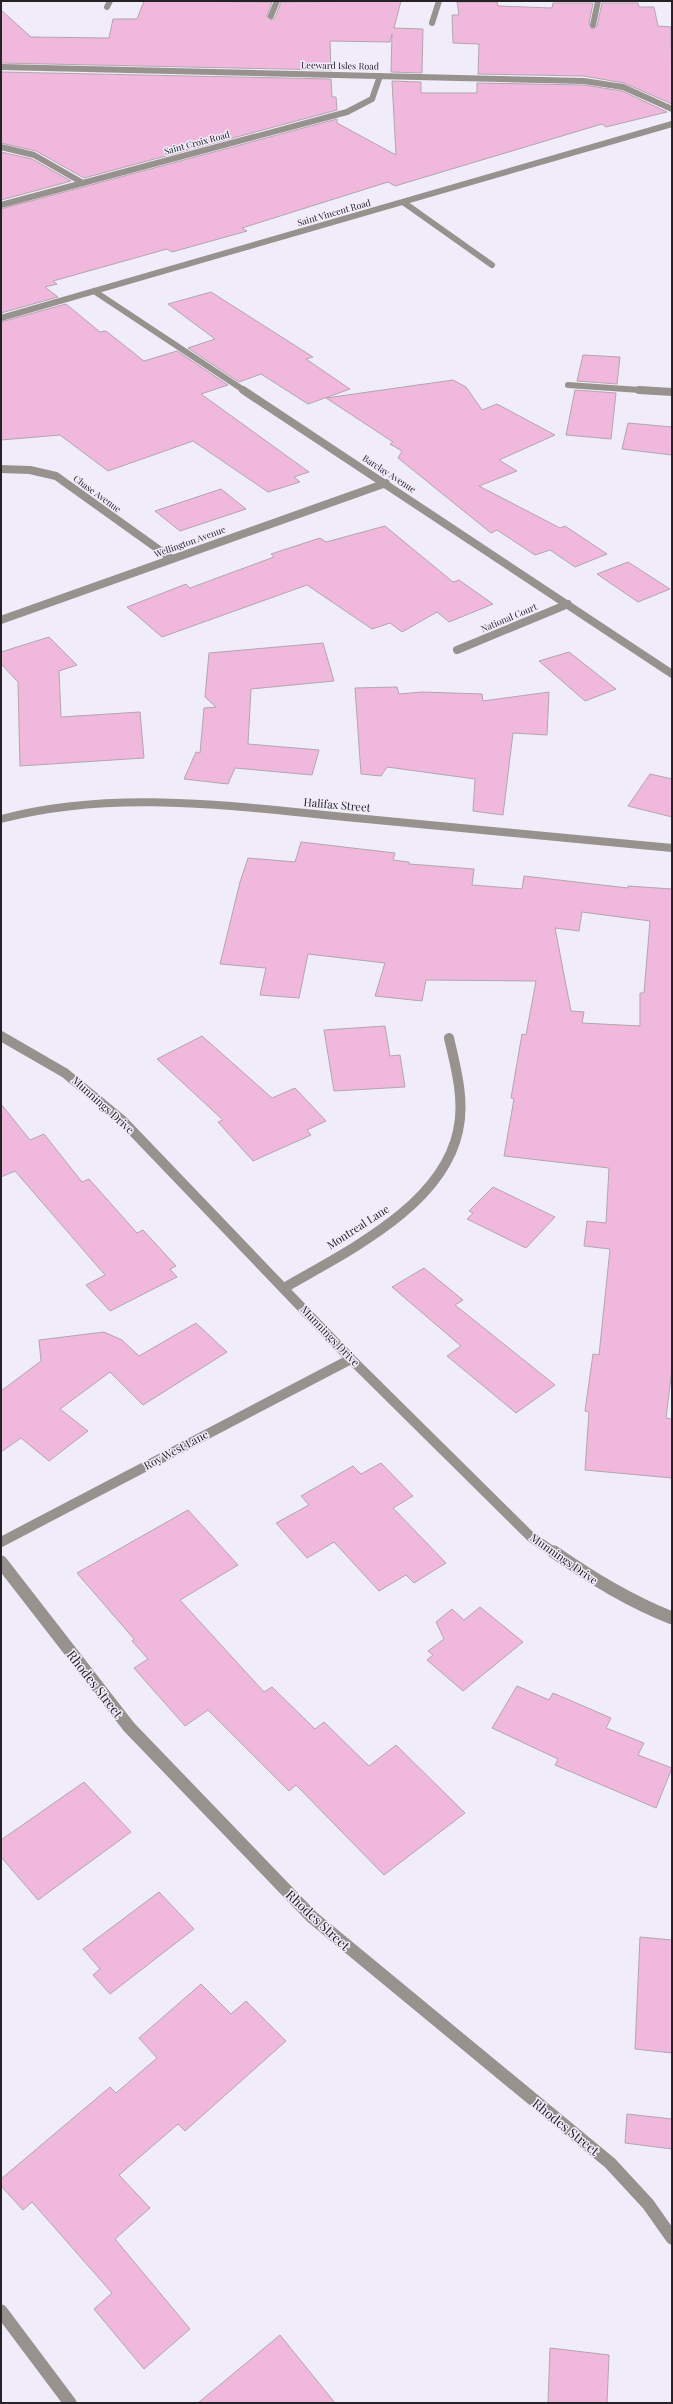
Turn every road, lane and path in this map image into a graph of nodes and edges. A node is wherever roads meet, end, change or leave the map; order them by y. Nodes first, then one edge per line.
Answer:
1 (110, 1) edge
2 (277, 1) edge
3 (439, 1) edge
4 (598, 1) edge
5 (107, 7) dead end
6 (271, 16) dead end
7 (432, 23) dead end
8 (593, 26) dead end
9 (1, 67) edge
10 (380, 76) junction
11 (672, 109) edge
12 (672, 124) edge
13 (1, 147) edge
14 (83, 183) junction
15 (403, 202) junction
16 (1, 205) edge
17 (492, 265) dead end
18 (94, 291) junction
19 (1, 318) edge
20 (568, 385) dead end
21 (672, 392) edge
22 (1, 469) edge
23 (386, 483) junction
24 (172, 559) junction
25 (568, 604) junction
26 (1, 620) edge
27 (457, 650) dead end
28 (672, 674) edge
29 (1, 819) edge
30 (672, 848) edge
31 (1, 1036) edge
32 (449, 1038) dead end
33 (284, 1288) junction
34 (351, 1358) junction
35 (1, 1542) edge
36 (1, 1562) edge
37 (672, 1618) edge
38 (672, 2238) edge
39 (1, 2311) edge
40 (70, 2403) edge

1 - 5 street
2 - 6 street
3 - 7 street
4 - 8 street
9 - 10 street, Leeward Isles Road
10 - 11 street, Leeward Isles Road
10 - 14 street, Saint Croix Road
12 - 15 street, Saint Vincent Road
13 - 14 street
14 - 16 street, Saint Croix Road
15 - 17 street
15 - 18 street, Saint Vincent Road
18 - 19 street, Saint Vincent Road
18 - 23 street, Barclay Avenue
20 - 21 street
22 - 24 street, Chase Avenue
23 - 24 street, Wellington Avenue
23 - 25 street, Barclay Avenue
24 - 26 street, Wellington Avenue
25 - 27 street, National Court
25 - 28 street, Barclay Avenue
29 - 30 street, Halifax Street
31 - 33 street, Munnings Drive
32 - 33 street, Montreal Lane
33 - 34 street, Munnings Drive
34 - 35 street, Roy West Lane
34 - 37 street, Munnings Drive
36 - 38 street, Rhodes Street
39 - 40 street

